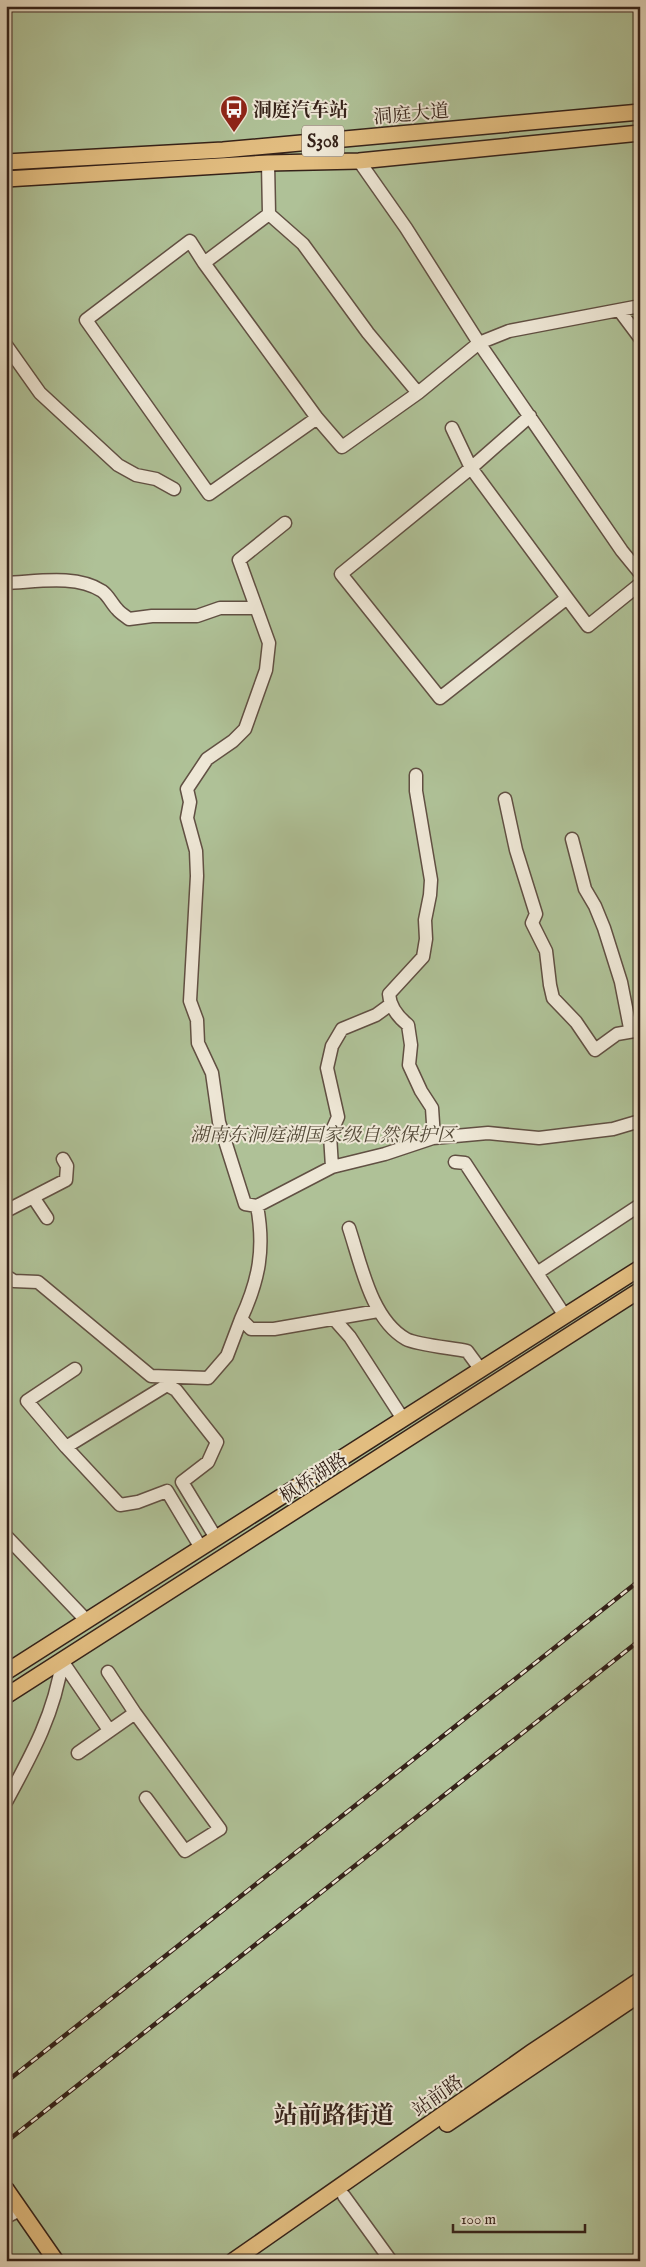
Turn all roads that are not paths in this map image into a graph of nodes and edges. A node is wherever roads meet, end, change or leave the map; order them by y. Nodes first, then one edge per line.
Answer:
1 (640, 112) edge
2 (640, 133) edge
3 (359, 161) junction
4 (6, 162) edge
5 (268, 163) junction
6 (6, 179) edge
7 (269, 214) junction
8 (204, 262) junction
9 (640, 306) edge
10 (619, 310) junction
11 (640, 338) edge
12 (479, 343) junction
13 (6, 345) edge
14 (418, 393) junction
15 (530, 416) junction
16 (317, 418) junction
17 (452, 428) dead end
18 (471, 468) junction
19 (174, 489) dead end
20 (285, 523) dead end
21 (640, 573) edge
22 (6, 583) edge
23 (640, 584) edge
24 (567, 598) junction
25 (256, 608) junction
26 (416, 775) dead end
27 (505, 799) dead end
28 (572, 839) dead end
29 (391, 1004) junction
30 (640, 1030) edge
31 (640, 1121) edge
32 (434, 1138) junction
33 (63, 1159) dead end
34 (455, 1162) dead end
35 (332, 1167) junction
36 (33, 1197) junction
37 (640, 1205) edge
38 (257, 1206) junction
39 (6, 1211) edge
40 (47, 1218) dead end
41 (348, 1228) dead end
42 (640, 1268) edge
43 (537, 1273) junction
44 (6, 1276) edge
45 (640, 1290) edge
46 (378, 1311) junction
47 (565, 1316) junction
48 (241, 1319) junction
49 (335, 1320) junction
50 (75, 1369) dead end
51 (481, 1370) junction
52 (403, 1419) junction
53 (66, 1447) junction
54 (182, 1482) junction
55 (164, 1492) junction
56 (6, 1536) edge
57 (216, 1538) junction
58 (201, 1548) junction
59 (87, 1621) junction
60 (62, 1661) junction
61 (6, 1672) edge
62 (108, 1672) dead end
63 (6, 1696) edge
64 (134, 1713) junction
65 (109, 1730) junction
66 (78, 1753) dead end
67 (146, 1798) dead end
68 (6, 1802) edge
69 (640, 1980) edge
70 (640, 1994) edge
71 (6, 2189) edge
72 (344, 2196) junction
73 (20, 2210) junction
74 (6, 2217) edge
75 (56, 2261) edge
76 (233, 2261) edge
77 (251, 2261) edge
78 (391, 2261) edge

1 - 4 main road, 洞庭大道 / S308
2 - 3 main road, S308
3 - 5 main road, S308
3 - 12 street
5 - 6 main road, S308
5 - 7 street
7 - 8 street
7 - 14 street
8 - 16 street
8 - 16 street
9 - 10 street
10 - 11 street
10 - 12 street
12 - 14 street
12 - 15 street
13 - 19 street
14 - 16 street
15 - 18 street
15 - 21 street
17 - 18 street
18 - 24 street
18 - 24 street
20 - 25 street
22 - 25 street
23 - 24 street
25 - 38 street
26 - 29 street
27 - 30 street
28 - 30 street
29 - 32 street
29 - 35 street
31 - 32 street
32 - 35 street
33 - 36 street
34 - 43 street
35 - 38 street
36 - 39 street
36 - 40 street
37 - 43 street
38 - 48 street
41 - 46 street
42 - 47 main road, 枫桥湖路
43 - 47 street
44 - 48 street
45 - 60 main road, 枫桥湖路
46 - 49 street
46 - 51 street
47 - 51 main road, 枫桥湖路
48 - 49 street
49 - 52 street
50 - 53 street
51 - 52 main road, 枫桥湖路
52 - 57 main road, 枫桥湖路
53 - 54 street
53 - 55 street
54 - 55 street
54 - 57 street
55 - 58 street
56 - 59 street
57 - 58 main road, 枫桥湖路
58 - 59 main road, 枫桥湖路
59 - 61 main road, 枫桥湖路
60 - 63 main road, 枫桥湖路
60 - 65 street
60 - 68 street
62 - 64 street
64 - 65 street
64 - 67 street
65 - 66 street
69 - 76 main road, 站前路
70 - 72 main road, 站前路
71 - 73 main road
72 - 77 main road, 站前路
72 - 78 street
73 - 74 street
73 - 75 main road

